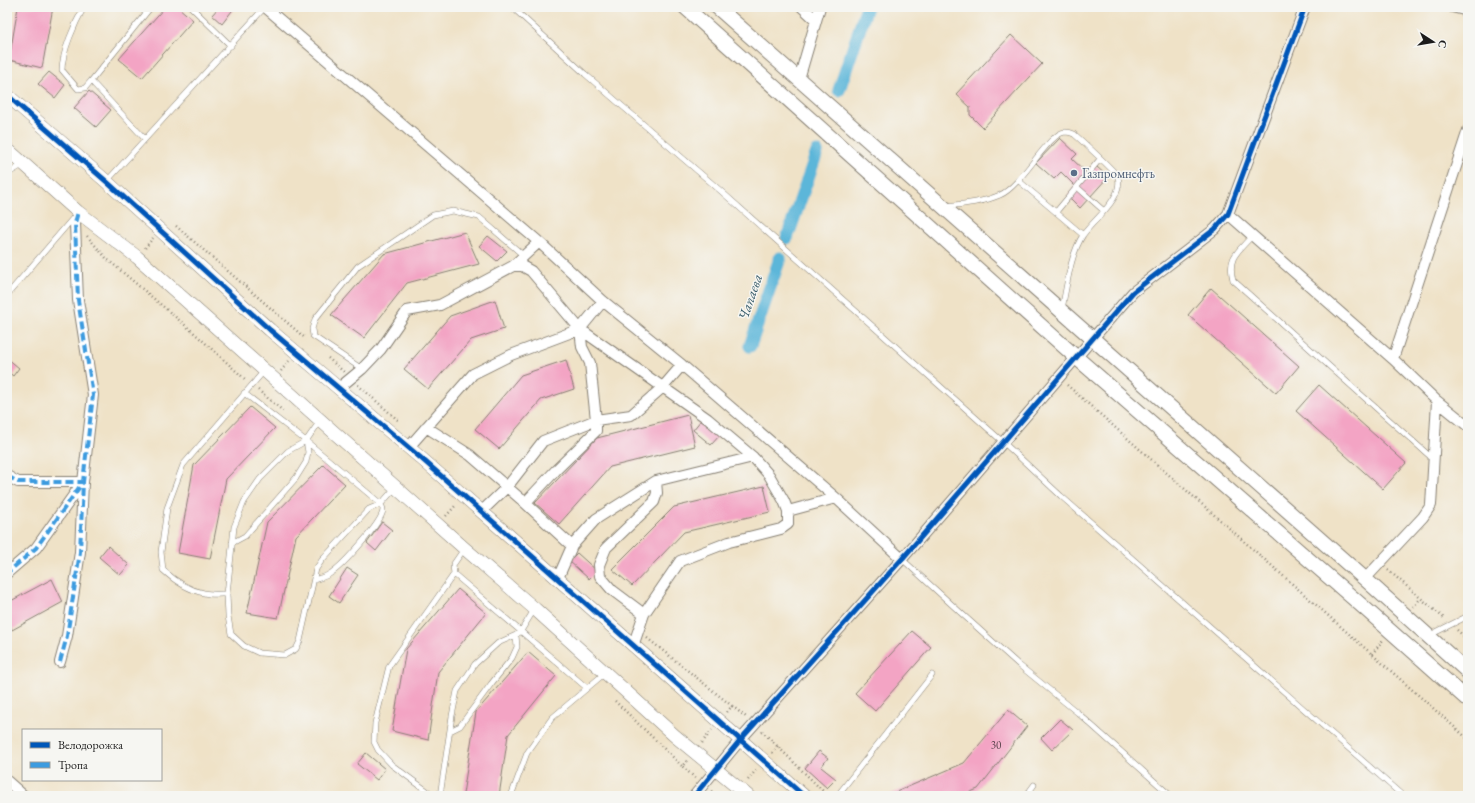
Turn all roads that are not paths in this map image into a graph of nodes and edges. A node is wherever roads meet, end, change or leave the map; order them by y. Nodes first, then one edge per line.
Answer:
1 (84, 7) edge
2 (152, 7) edge
3 (190, 7) edge
4 (265, 7) edge
5 (512, 7) edge
6 (684, 7) edge
7 (718, 7) edge
8 (802, 7) edge
9 (820, 7) edge
10 (1305, 7) edge
11 (1452, 7) edge
12 (1468, 12) edge
13 (816, 20) junction
14 (230, 46) junction
15 (799, 79) junction
16 (92, 81) junction
17 (7, 96) edge
18 (1468, 130) edge
19 (145, 139) junction
20 (7, 149) edge
21 (1100, 159) junction
22 (25, 164) junction
23 (7, 174) edge
24 (1019, 180) junction
25 (107, 182) junction
26 (1077, 187) junction
27 (943, 206) junction
28 (1104, 211) junction
29 (78, 212) junction
30 (1056, 212) junction
31 (1228, 214) junction
32 (1083, 235) junction
33 (1252, 236) junction
34 (539, 242) junction
35 (524, 256) junction
36 (513, 266) junction
37 (7, 295) edge
38 (604, 301) junction
39 (1061, 311) junction
40 (580, 329) junction
41 (1092, 338) junction
42 (1077, 358) junction
43 (1393, 359) junction
44 (682, 365) junction
45 (362, 369) junction
46 (264, 370) junction
47 (663, 387) junction
48 (339, 388) junction
49 (244, 393) junction
50 (1437, 401) junction
51 (320, 420) junction
52 (596, 420) junction
53 (1468, 426) edge
54 (426, 427) junction
55 (306, 441) junction
56 (1003, 442) junction
57 (409, 447) junction
58 (753, 457) junction
59 (1434, 460) junction
60 (7, 476) edge
61 (656, 481) junction
62 (83, 482) junction
63 (507, 487) junction
64 (396, 488) junction
65 (836, 498) junction
66 (524, 501) junction
67 (381, 504) junction
68 (482, 511) junction
69 (788, 511) junction
70 (232, 543) junction
71 (572, 546) junction
72 (464, 548) junction
73 (902, 560) junction
74 (7, 573) edge
75 (454, 574) junction
76 (558, 578) junction
77 (314, 580) junction
78 (1370, 584) junction
79 (227, 594) junction
80 (1361, 605) junction
81 (535, 609) junction
82 (644, 614) junction
83 (1468, 616) edge
84 (518, 633) junction
85 (1427, 637) junction
86 (633, 646) junction
87 (60, 662) dead end
88 (1468, 672) edge
89 (605, 673) junction
90 (932, 675) dead end
91 (587, 688) junction
92 (1468, 700) edge
93 (450, 731) junction
94 (741, 740) junction
95 (716, 770) junction
96 (7, 781) edge
97 (1034, 785) dead end
98 (24, 796) edge
99 (434, 796) edge
100 (440, 796) edge
101 (511, 796) edge
102 (694, 796) edge
103 (748, 796) edge
104 (804, 796) edge
105 (837, 796) edge
106 (1026, 796) edge
107 (1171, 796) edge
108 (1403, 796) edge

1 - 16 lane
2 - 16 lane
3 - 14 lane
4 - 14 lane
4 - 34 street
5 - 56 lane
6 - 42 main road
7 - 15 main road
8 - 13 street
9 - 13 street
10 - 31 street
11 - 12 street
13 - 15 street
14 - 19 lane
15 - 27 main road
16 - 19 lane
17 - 25 street
18 - 43 street
19 - 25 lane
20 - 22 street
21 - 24 lane
21 - 26 lane
21 - 28 lane
22 - 23 lane
22 - 29 street
24 - 27 lane
24 - 30 lane
25 - 48 street
26 - 28 lane
26 - 30 lane
27 - 39 main road
28 - 32 lane
29 - 37 lane
29 - 46 street
29 - 62 street
30 - 32 lane
31 - 33 street
31 - 41 street
32 - 39 lane
33 - 43 street
33 - 59 lane
34 - 35 street
34 - 38 street
35 - 36 street
35 - 45 lane
36 - 40 street
36 - 45 street
38 - 40 street
38 - 44 street
39 - 41 main road
40 - 47 street
40 - 52 street
40 - 54 street
41 - 42 street
41 - 78 main road
42 - 56 street
42 - 80 main road
43 - 50 street
44 - 47 street
44 - 65 street
45 - 48 street
46 - 49 lane
46 - 51 street
47 - 52 street
47 - 58 street
48 - 57 street
49 - 55 lane
49 - 79 lane
50 - 53 street
50 - 59 street
51 - 55 lane
51 - 64 street
52 - 63 street
52 - 66 street
54 - 57 street
54 - 63 street
55 - 67 lane
55 - 70 lane
55 - 70 lane
56 - 73 street
56 - 108 lane
57 - 68 street
58 - 61 street
58 - 69 street
59 - 78 street
60 - 62 street
61 - 71 street
61 - 82 street
62 - 74 street
62 - 87 street
63 - 66 street
63 - 68 street
64 - 67 lane
64 - 72 street
65 - 69 street
65 - 73 street
66 - 71 street
67 - 77 lane
67 - 77 lane
68 - 76 street
69 - 82 street
70 - 79 lane
71 - 76 street
72 - 75 lane
72 - 81 street
73 - 94 street
73 - 107 lane
75 - 84 lane
75 - 99 lane
76 - 86 street
77 - 79 lane
78 - 80 main road
78 - 85 main road
80 - 92 main road
81 - 84 lane
81 - 89 street
82 - 86 street
83 - 85 lane
84 - 91 lane
84 - 93 lane
84 - 93 lane
85 - 88 main road
86 - 94 street
89 - 91 lane
89 - 95 street
90 - 105 lane
91 - 101 lane
93 - 100 lane
94 - 95 street
94 - 104 street
95 - 102 street
95 - 103 street
96 - 98 street
97 - 106 lane

